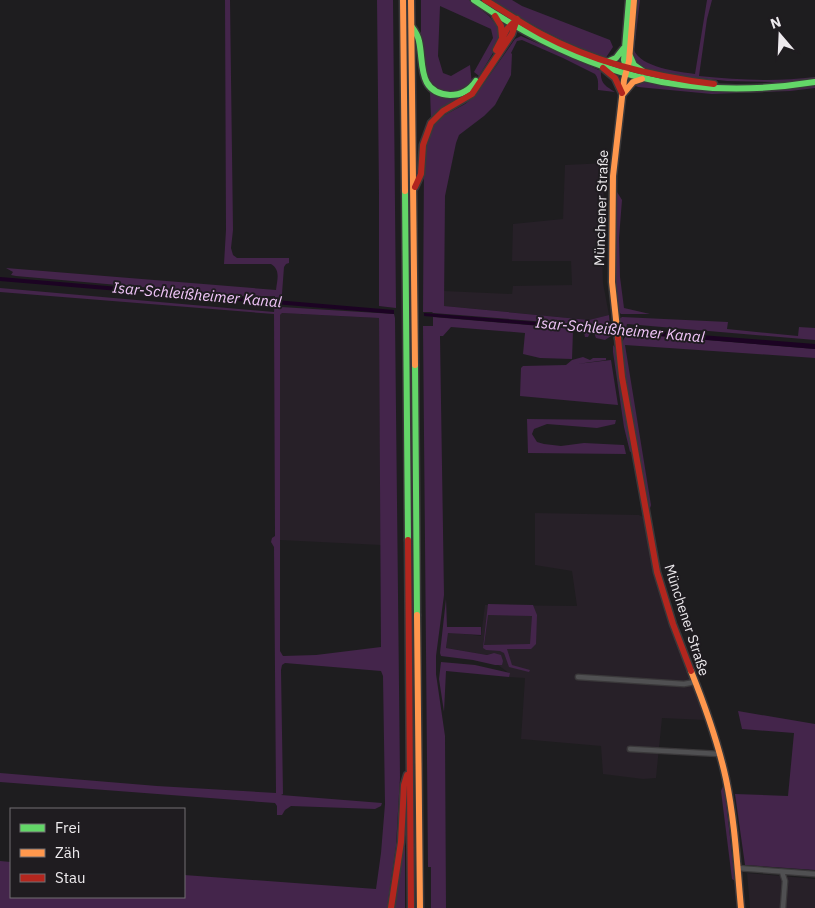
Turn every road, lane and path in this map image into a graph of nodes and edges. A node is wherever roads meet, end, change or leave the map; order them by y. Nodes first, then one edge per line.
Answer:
1 (403, 0) edge
2 (411, 0) edge
3 (474, 0) edge
4 (485, 0) edge
5 (629, 0) edge
6 (634, 0) edge
7 (495, 16) junction
8 (517, 19) junction
9 (411, 26) junction
10 (513, 26) junction
11 (502, 38) junction
12 (625, 46) junction
13 (630, 55) junction
14 (604, 64) junction
15 (625, 71) junction
16 (645, 76) junction
17 (815, 82) edge
18 (622, 94) junction
19 (414, 188) junction
20 (578, 677) dead end
21 (694, 682) junction
22 (630, 749) dead end
23 (718, 754) junction
24 (410, 766) junction
25 (737, 868) junction
26 (782, 872) junction
27 (815, 874) edge
28 (391, 908) edge
29 (410, 908) edge
30 (420, 908) edge
31 (741, 908) edge
32 (784, 908) edge

1 - 24 main road
2 - 9 main road
3 - 7 main road
4 - 8 main road
5 - 12 main road
6 - 13 main road
7 - 10 main road
7 - 11 main road
8 - 10 main road
8 - 14 main road
9 - 11 main road
9 - 19 main road
10 - 11 main road
10 - 14 main road
10 - 19 main road
12 - 14 main road
12 - 15 main road
13 - 15 main road
13 - 16 main road
14 - 15 main road
14 - 18 main road
15 - 16 main road
15 - 18 main road, Münchener Straße
16 - 17 main road
16 - 18 main road
18 - 21 main road, Münchener Straße
19 - 30 main road
20 - 21 street
21 - 23 main road, Münchener Straße
22 - 23 street
23 - 25 main road, Münchener Straße
24 - 28 main road
24 - 29 main road
25 - 26 street
25 - 31 main road, Münchener Straße
26 - 27 street
26 - 32 street

